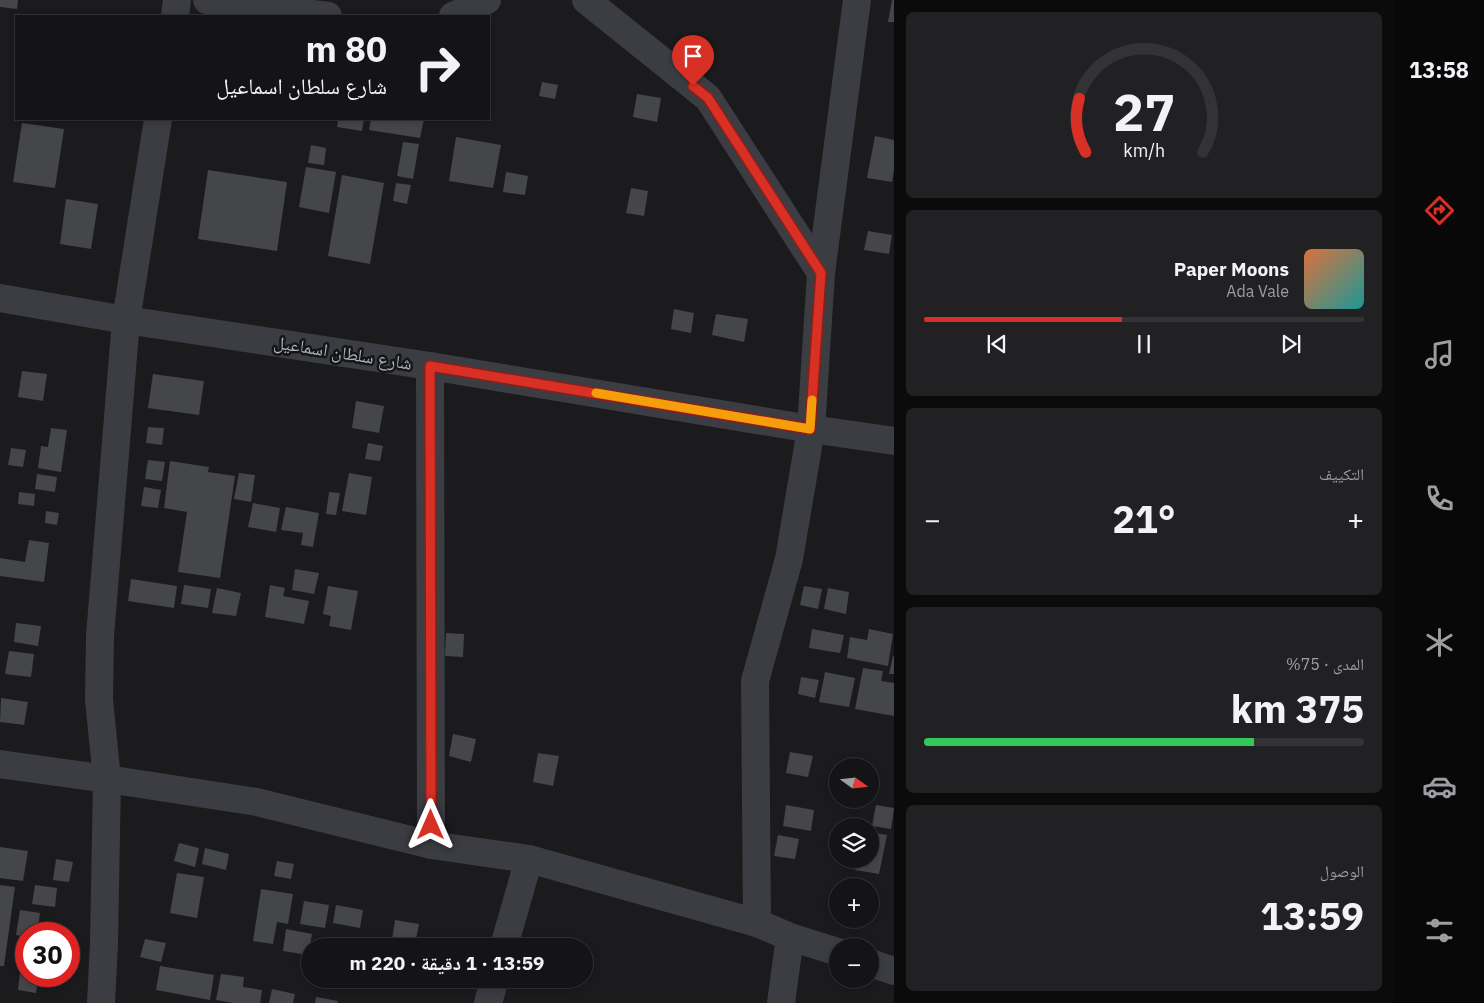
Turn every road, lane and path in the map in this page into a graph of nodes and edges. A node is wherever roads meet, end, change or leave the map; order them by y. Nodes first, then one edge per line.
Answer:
1 (177, 0) edge
2 (207, 0) edge
3 (487, 0) edge
4 (586, 0) edge
5 (857, 0) edge
6 (174, 15) edge
7 (320, 15) edge
8 (455, 15) edge
9 (158, 120) edge
10 (821, 273) junction
11 (0, 298) edge
12 (126, 320) junction
13 (430, 366) junction
14 (810, 429) junction
15 (894, 441) edge
16 (0, 764) edge
17 (107, 779) junction
18 (431, 845) junction
19 (528, 859) junction
20 (757, 923) junction
21 (790, 937) junction
22 (506, 938) edge
23 (829, 949) edge
24 (879, 966) edge
25 (894, 971) edge
26 (492, 988) edge
27 (102, 1003) edge
28 (488, 1003) edge
29 (781, 1003) edge

1 - 6 street
2 - 7 street
3 - 8 street
4 - 10 street
5 - 10 street
9 - 12 street
10 - 14 street
11 - 12 street, شارع سلطان اسماعيل
12 - 13 street, شارع سلطان اسماعيل
12 - 17 street
13 - 14 street, شارع سلطان اسماعيل
13 - 18 street
14 - 15 street, شارع سلطان اسماعيل
14 - 20 street
16 - 17 street
17 - 18 street
17 - 27 street
18 - 19 street
19 - 20 street
19 - 22 street
20 - 21 street
21 - 23 street
21 - 29 street
24 - 25 street
26 - 28 street

